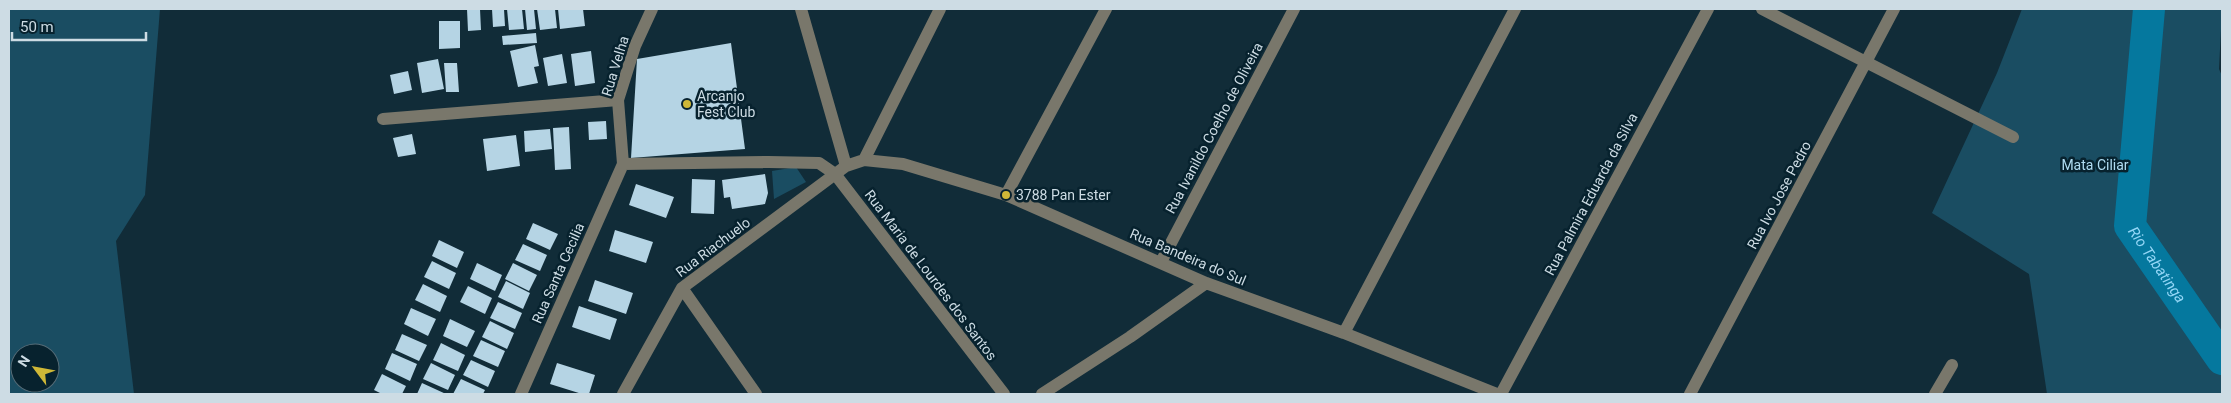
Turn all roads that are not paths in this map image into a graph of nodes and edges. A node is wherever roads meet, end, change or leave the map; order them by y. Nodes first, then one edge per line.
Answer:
1 (652, 9) edge
2 (801, 9) edge
3 (940, 9) edge
4 (1106, 9) edge
5 (1294, 9) edge
6 (1515, 9) edge
7 (1708, 9) edge
8 (1762, 9) edge
9 (1894, 9) edge
10 (1867, 61) junction
11 (618, 100) junction
12 (383, 119) dead end
13 (2013, 136) dead end
14 (864, 160) junction
15 (623, 164) junction
16 (846, 166) junction
17 (835, 174) junction
18 (1006, 195) junction
19 (1161, 262) junction
20 (1206, 283) junction
21 (682, 288) junction
22 (1344, 333) junction
23 (1952, 365) dead end
24 (521, 394) edge
25 (623, 394) edge
26 (756, 394) edge
27 (1004, 394) edge
28 (1042, 394) edge
29 (1497, 394) edge
30 (1501, 394) edge
31 (1690, 394) edge
32 (1936, 394) edge

1 - 11 street, Rua Velha
2 - 16 street
3 - 14 street
4 - 18 street
5 - 19 street, Rua Ivanildo Coelho de Oliveira
6 - 22 street
7 - 30 street, Rua Palmira Eduarda da Silva
8 - 10 street
9 - 10 street, Rua Ivo Jose Pedro
10 - 13 street
10 - 31 street, Rua Ivo Jose Pedro
11 - 12 street
11 - 15 street, Rua Velha
14 - 16 street, Rua Bandeira do Sul
14 - 18 street, Rua Bandeira do Sul
15 - 17 street
15 - 24 street, Rua Santa Cecilia
16 - 17 street, Rua Bandeira do Sul
17 - 21 street, Rua Riachuelo
17 - 27 street, Rua Maria de Lourdes dos Santos
18 - 19 street, Rua Bandeira do Sul
19 - 20 street, Rua Bandeira do Sul
20 - 22 street, Rua Bandeira do Sul
20 - 28 street
21 - 25 street, Rua Riachuelo
21 - 26 street
22 - 29 street, Rua Bandeira do Sul
23 - 32 street

